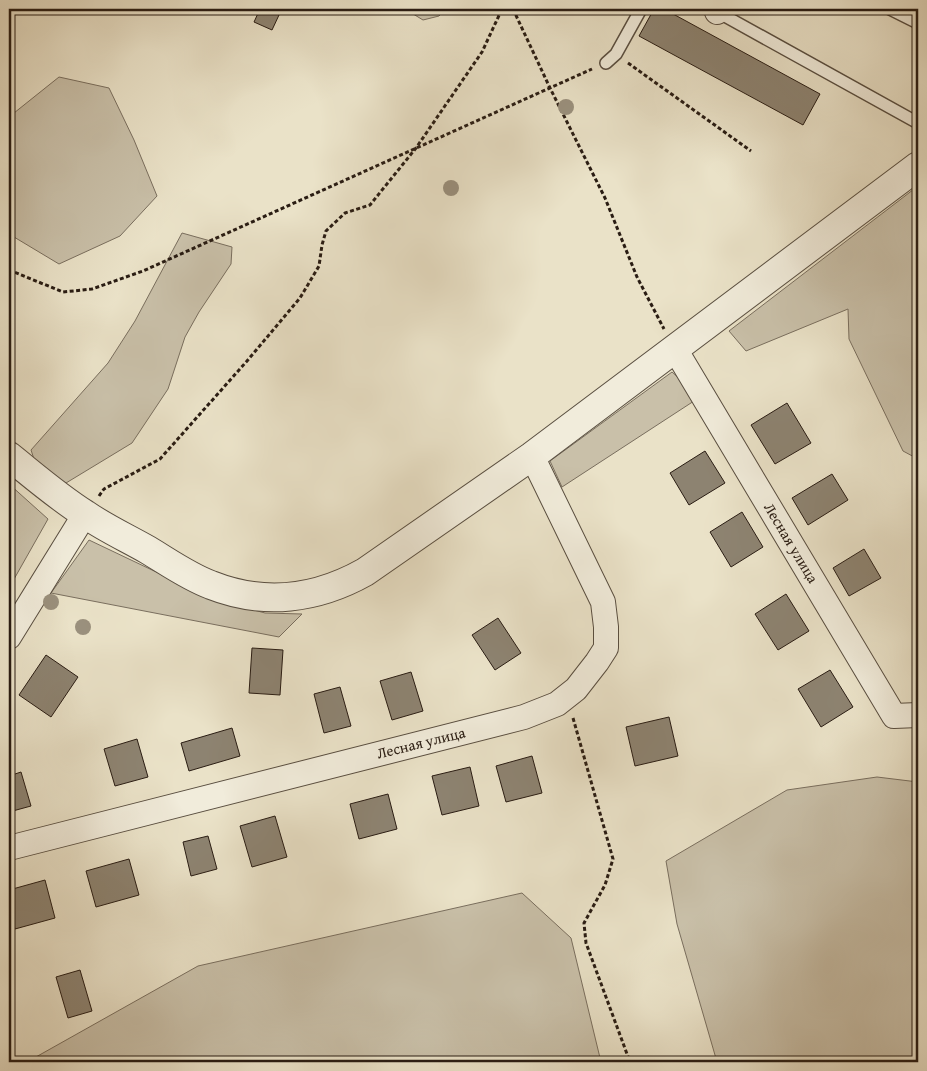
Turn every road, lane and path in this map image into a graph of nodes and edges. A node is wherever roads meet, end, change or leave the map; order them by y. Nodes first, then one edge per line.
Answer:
1 (502, 9) edge
2 (513, 9) edge
3 (641, 9) edge
4 (890, 9) edge
5 (715, 10) edge
6 (918, 23) edge
7 (616, 54) junction
8 (606, 63) joint
9 (550, 88) junction
10 (918, 123) edge
11 (416, 148) junction
12 (752, 151) dead end
13 (918, 166) edge
14 (9, 270) edge
15 (675, 349) junction
16 (9, 456) edge
17 (532, 456) junction
18 (85, 514) junction
19 (9, 637) edge
20 (566, 696) junction
21 (918, 715) edge
22 (9, 848) edge
23 (630, 1062) edge

1 - 11 path
2 - 9 path
3 - 7 lane
4 - 6 lane
5 - 10 lane
7 - 8 lane
7 - 12 path
8 - 9 path
9 - 11 path
9 - 15 path
11 - 14 path
11 - 18 path
13 - 15 street
15 - 17 street
15 - 21 street, Лесная улица
16 - 18 street
17 - 18 street
17 - 20 street, Лесная улица
18 - 19 street
20 - 22 street, Лесная улица
20 - 23 path

